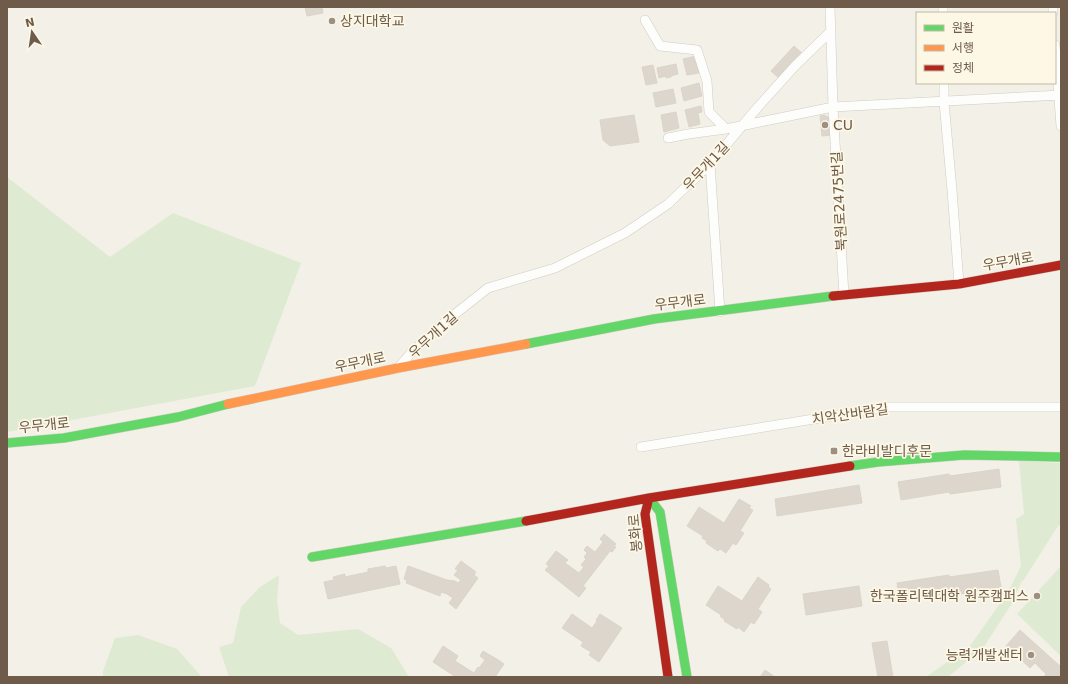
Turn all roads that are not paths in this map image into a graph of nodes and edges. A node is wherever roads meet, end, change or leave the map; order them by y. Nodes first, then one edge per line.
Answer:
1 (830, 7) edge
2 (645, 20) dead end
3 (831, 31) junction
4 (1056, 55) edge
5 (944, 84) edge
6 (1060, 95) edge
7 (944, 102) junction
8 (833, 107) junction
9 (742, 125) junction
10 (1061, 126) edge
11 (726, 129) junction
12 (668, 138) dead end
13 (710, 164) junction
14 (1061, 265) edge
15 (959, 284) junction
16 (844, 295) junction
17 (720, 312) junction
18 (398, 368) junction
19 (1061, 407) edge
20 (7, 443) edge
21 (641, 447) dead end
22 (1061, 457) edge
23 (649, 498) junction
24 (312, 557) dead end
25 (668, 677) edge
26 (687, 677) edge

1 - 3 street, 북원로2475번길
2 - 11 street
3 - 8 street, 북원로2475번길
3 - 9 street, 우무개1길
4 - 6 street
5 - 7 street
6 - 7 street
6 - 10 street
7 - 8 street
7 - 15 street
8 - 9 street
8 - 16 street, 북원로2475번길
9 - 11 street
9 - 13 street, 우무개1길
11 - 12 street
13 - 17 street, 우무개로
13 - 18 street, 우무개1길
14 - 15 street, 우무개로
15 - 16 street, 우무개로
16 - 17 street, 우무개로
17 - 18 street, 우무개로
18 - 20 street, 우무개로
19 - 21 street, 치악산바람길
22 - 23 street
23 - 24 street
23 - 25 street, 봉화로
23 - 26 street, 봉화로

